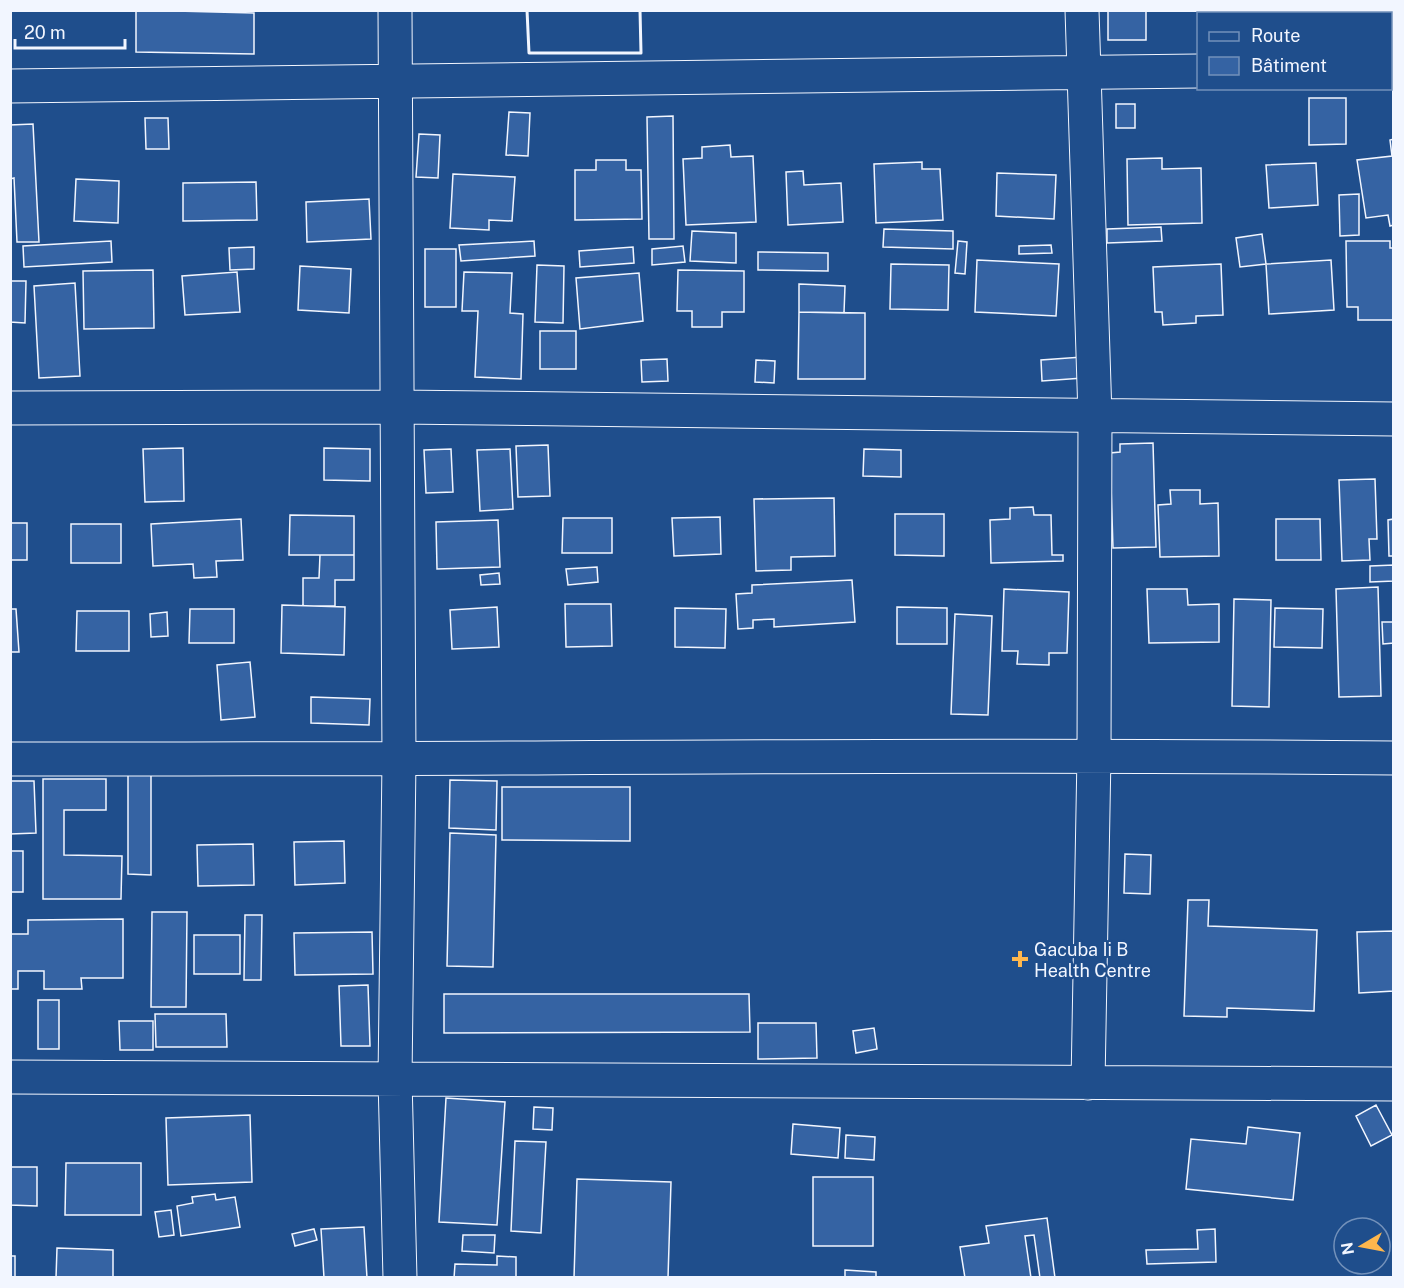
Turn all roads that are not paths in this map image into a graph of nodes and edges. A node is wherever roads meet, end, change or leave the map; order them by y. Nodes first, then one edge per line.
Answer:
1 (394, 10) edge
2 (1082, 10) edge
3 (1197, 71) edge
4 (1082, 73) junction
5 (396, 81) junction
6 (10, 86) edge
7 (398, 407) junction
8 (10, 408) edge
9 (1095, 416) junction
10 (1394, 419) edge
11 (1094, 755) junction
12 (1394, 758) edge
13 (10, 759) edge
14 (399, 760) junction
15 (10, 1077) edge
16 (395, 1079) junction
17 (1088, 1083) junction
18 (1394, 1084) edge
19 (400, 1278) edge

1 - 5 street
2 - 4 street
3 - 4 street
4 - 5 street
4 - 9 street
5 - 6 street
5 - 7 street
7 - 8 street
7 - 9 street
7 - 14 street
9 - 10 street
9 - 11 street
11 - 12 street
11 - 14 street
11 - 17 street
13 - 14 street
14 - 16 street
15 - 16 street
16 - 17 street
16 - 19 street
17 - 18 street

